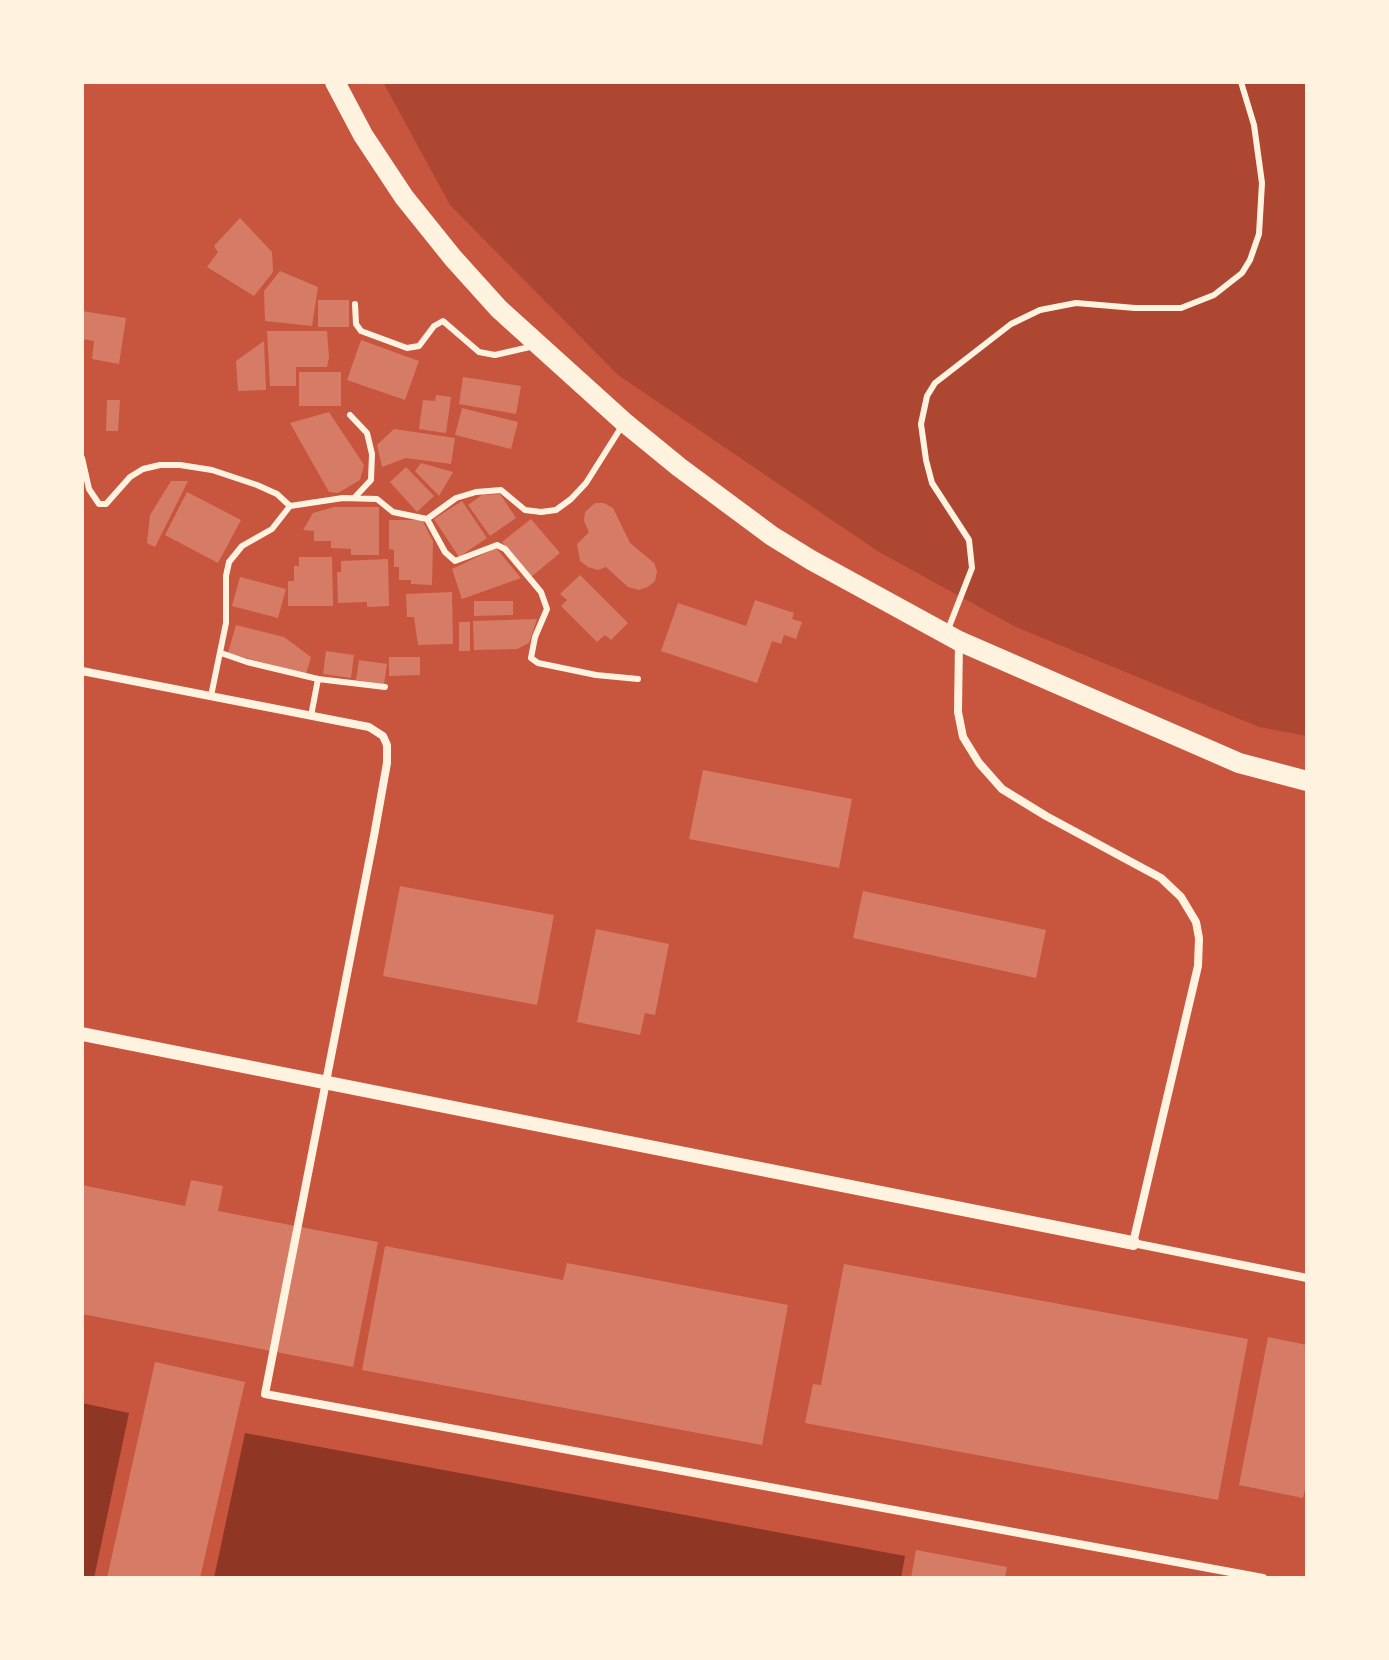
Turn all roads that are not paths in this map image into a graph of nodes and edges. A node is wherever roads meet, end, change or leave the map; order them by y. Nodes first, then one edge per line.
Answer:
1 (335, 82) edge
2 (1241, 82) edge
3 (355, 304) dead end
4 (537, 345) junction
5 (350, 415) dead end
6 (624, 422) junction
7 (82, 458) edge
8 (354, 498) junction
9 (290, 506) junction
10 (427, 519) junction
11 (953, 638) junction
12 (221, 653) junction
13 (82, 671) edge
14 (318, 679) junction
15 (638, 679) dead end
16 (385, 687) dead end
17 (211, 696) junction
18 (311, 716) junction
19 (1307, 781) edge
20 (82, 1034) edge
21 (325, 1082) junction
22 (1133, 1243) junction
23 (1307, 1278) edge
24 (1263, 1578) edge

1 - 4 main road
2 - 11 lane
3 - 4 lane
4 - 6 main road
5 - 8 lane
6 - 10 lane
6 - 11 main road
7 - 9 lane
8 - 9 lane
8 - 10 lane
9 - 12 lane
10 - 15 lane
11 - 19 main road
11 - 22 street
12 - 14 lane
12 - 17 lane
13 - 17 street
14 - 16 lane
14 - 18 lane
17 - 18 street
18 - 21 street
20 - 21 street
21 - 22 street
21 - 24 street
22 - 23 street

